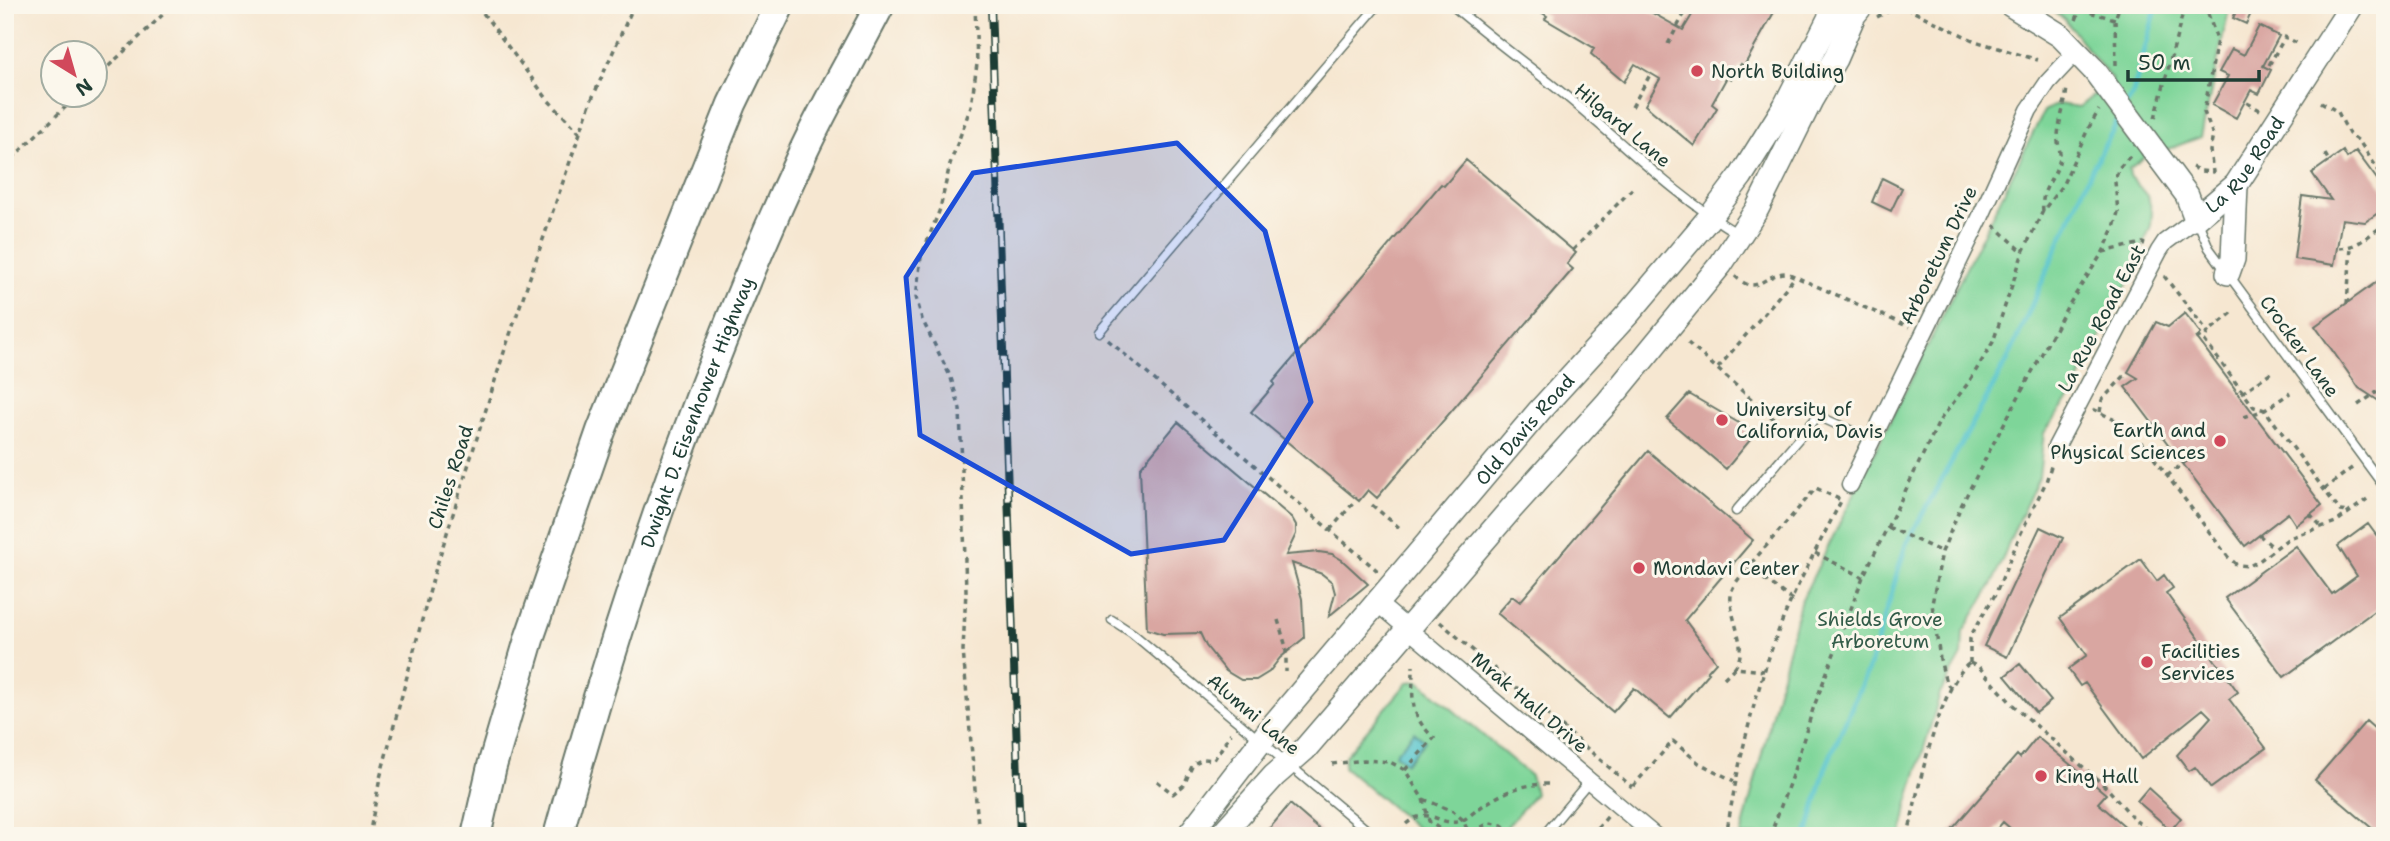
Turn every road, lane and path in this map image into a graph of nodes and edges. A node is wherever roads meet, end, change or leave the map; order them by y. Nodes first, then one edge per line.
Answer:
1 (173, 5) edge
2 (477, 5) edge
3 (634, 5) edge
4 (779, 5) edge
5 (880, 5) edge
6 (975, 5) edge
7 (1378, 5) edge
8 (1452, 5) edge
9 (1689, 5) edge
10 (1836, 5) edge
11 (2011, 5) edge
12 (2120, 5) edge
13 (2185, 5) edge
14 (2207, 5) edge
15 (2352, 5) edge
16 (2081, 7) edge
17 (1867, 9) edge
18 (2115, 19) junction
19 (2076, 20) dead end
20 (1668, 44) dead end
21 (2300, 44) dead end
22 (2076, 52) junction
23 (2038, 60) dead end
24 (2269, 65) dead end
25 (108, 67) edge
26 (2106, 71) junction
27 (1651, 74) dead end
28 (2067, 86) dead end
29 (2321, 102) dead end
30 (2247, 103) dead end
31 (1632, 107) dead end
32 (2101, 107) dead end
33 (64, 108) edge
34 (2262, 111) dead end
35 (580, 133) junction
36 (2147, 142) junction
37 (2325, 154) dead end
38 (2329, 161) dead end
39 (5, 165) edge
40 (2213, 172) dead end
41 (2385, 180) edge
42 (2236, 186) junction
43 (1633, 188) dead end
44 (2043, 211) junction
45 (1710, 217) junction
46 (2196, 219) junction
47 (1992, 224) dead end
48 (2385, 225) edge
49 (1741, 236) junction
50 (2351, 247) junction
51 (2339, 248) dead end
52 (1573, 250) dead end
53 (2159, 251) junction
54 (2023, 252) junction
55 (2103, 252) junction
56 (2228, 273) junction
57 (2163, 274) dead end
58 (1734, 275) dead end
59 (1795, 277) junction
60 (2347, 303) dead end
61 (2232, 313) dead end
62 (1098, 332) joint
63 (2208, 332) junction
64 (1924, 334) junction
65 (2193, 341) dead end
66 (1688, 343) dead end
67 (1718, 368) junction
68 (2274, 370) dead end
69 (2128, 372) dead end
70 (2376, 392) dead end
71 (2242, 393) junction
72 (2290, 393) dead end
73 (2080, 403) junction
74 (2358, 405) dead end
75 (2265, 410) junction
76 (2100, 412) junction
77 (2244, 418) dead end
78 (1774, 419) dead end
79 (1872, 440) junction
80 (2056, 447) joint
81 (2190, 458) dead end
82 (2364, 460) junction
83 (2167, 476) junction
84 (2385, 488) edge
85 (2324, 489) junction
86 (1846, 493) junction
87 (2370, 497) dead end
88 (1354, 501) dead end
89 (1372, 505) dead end
90 (1736, 511) dead end
91 (2351, 512) junction
92 (2310, 514) dead end
93 (1888, 527) junction
94 (2322, 527) junction
95 (1330, 530) junction
96 (1402, 530) dead end
97 (2259, 535) dead end
98 (2274, 548) junction
99 (1942, 552) junction
100 (1815, 553) junction
101 (1739, 562) dead end
102 (1748, 566) junction
103 (1382, 574) dead end
104 (1863, 578) junction
105 (1792, 600) junction
106 (1377, 603) junction
107 (1436, 618) dead end
108 (1112, 620) dead end
109 (1278, 620) dead end
110 (1408, 628) junction
111 (1970, 663) junction
112 (1413, 666) dead end
113 (1734, 668) junction
114 (1764, 671) junction
115 (1286, 672) dead end
116 (1724, 678) dead end
117 (1951, 688) junction
118 (1232, 731) dead end
119 (1261, 740) junction
120 (1289, 763) junction
121 (1332, 764) dead end
122 (1405, 770) junction
123 (1590, 780) junction
124 (1157, 781) dead end
125 (1734, 781) junction
126 (1548, 784) dead end
127 (1632, 787) junction
128 (1625, 796) dead end
129 (1423, 799) junction
130 (1610, 813) dead end
131 (1427, 814) junction
132 (1463, 820) junction
133 (1406, 824) dead end
134 (1508, 830) dead end
135 (1469, 834) edge
136 (369, 836) edge
137 (476, 836) edge
138 (558, 836) edge
139 (979, 836) edge
140 (1188, 836) edge
141 (1220, 836) edge
142 (1374, 836) edge
143 (1543, 836) edge
144 (1591, 836) edge
145 (1655, 836) edge
146 (1726, 836) edge
147 (1770, 836) edge
148 (1908, 836) edge
149 (2003, 836) edge
150 (2014, 836) edge
151 (2154, 836) edge

1 - 25 path
2 - 35 path
3 - 35 path, Chiles Road
4 - 137 highway
5 - 138 highway, Dwight D. Eisenhower Highway
6 - 139 path
7 - 62 lane
8 - 45 lane, Hilgard Lane
9 - 20 path
10 - 45 street, Old Davis Road
11 - 22 street, La Rue Road
12 - 18 path
13 - 36 path
14 - 40 path
15 - 42 street, La Rue Road
16 - 18 path
16 - 19 path
17 - 23 path
17 - 49 street
18 - 26 path
21 - 24 path
22 - 26 street, La Rue Road
22 - 64 street, Arboretum Drive
26 - 36 street, La Rue Road, bridge
27 - 31 path
28 - 44 path
29 - 41 path
30 - 34 path
32 - 44 path
33 - 39 path
35 - 136 path, Chiles Road
36 - 46 street, La Rue Road
36 - 55 path
37 - 38 path
42 - 46 street, La Rue Road
42 - 56 street
43 - 52 path
44 - 54 path
45 - 49 lane, Hilgard Lane
45 - 106 street, Old Davis Road
46 - 53 street, La Rue Road East
46 - 56 lane, Crocker Lane
47 - 54 path
48 - 50 path
49 - 110 street
50 - 51 path
50 - 60 path
53 - 55 path
53 - 73 street, La Rue Road East
54 - 93 path
55 - 99 path
56 - 82 lane, Crocker Lane
57 - 63 path
58 - 59 path
59 - 64 path
59 - 67 path
61 - 63 path
62 - 95 path
63 - 65 path
63 - 71 path
64 - 79 street, Arboretum Drive
66 - 67 path
67 - 78 path
68 - 71 path
69 - 76 path
70 - 74 path
71 - 75 path
72 - 75 path
73 - 76 path
73 - 80 street, La Rue Road East
75 - 77 path
75 - 85 path
76 - 83 path
79 - 86 street, Arboretum Drive
79 - 90 lane
80 - 111 path
81 - 83 path
82 - 84 lane, Crocker Lane
82 - 85 path
83 - 98 path
85 - 91 path
86 - 100 path
86 - 102 path
87 - 91 path
88 - 95 path
89 - 96 path
91 - 94 path
92 - 94 path
93 - 99 path
93 - 104 path
94 - 98 path
95 - 103 path
97 - 98 path
99 - 117 path
100 - 104 path
100 - 105 path
101 - 102 path
102 - 105 path
102 - 113 path
104 - 147 path
105 - 114 path
106 - 110 street, Mrak Hall Drive
106 - 119 street, Old Davis Road
107 - 127 path
108 - 119 lane, Alumni Lane
109 - 115 path
110 - 120 street
110 - 123 street, Mrak Hall Drive
111 - 117 path
111 - 151 path
112 - 122 path
113 - 114 path
113 - 116 path
114 - 125 path
117 - 148 path
118 - 124 path
119 - 120 lane, Alumni Lane
119 - 140 street, Old Davis Road
120 - 141 street
120 - 142 lane, Alumni Lane
121 - 122 path
122 - 129 path
123 - 143 lane
123 - 145 street, Mrak Hall Drive
125 - 127 path
125 - 146 path
126 - 132 path
127 - 128 path
129 - 131 path
129 - 132 path
130 - 144 path
131 - 132 path
131 - 133 path
131 - 135 path
132 - 135 path
134 - 135 path
149 - 150 path

